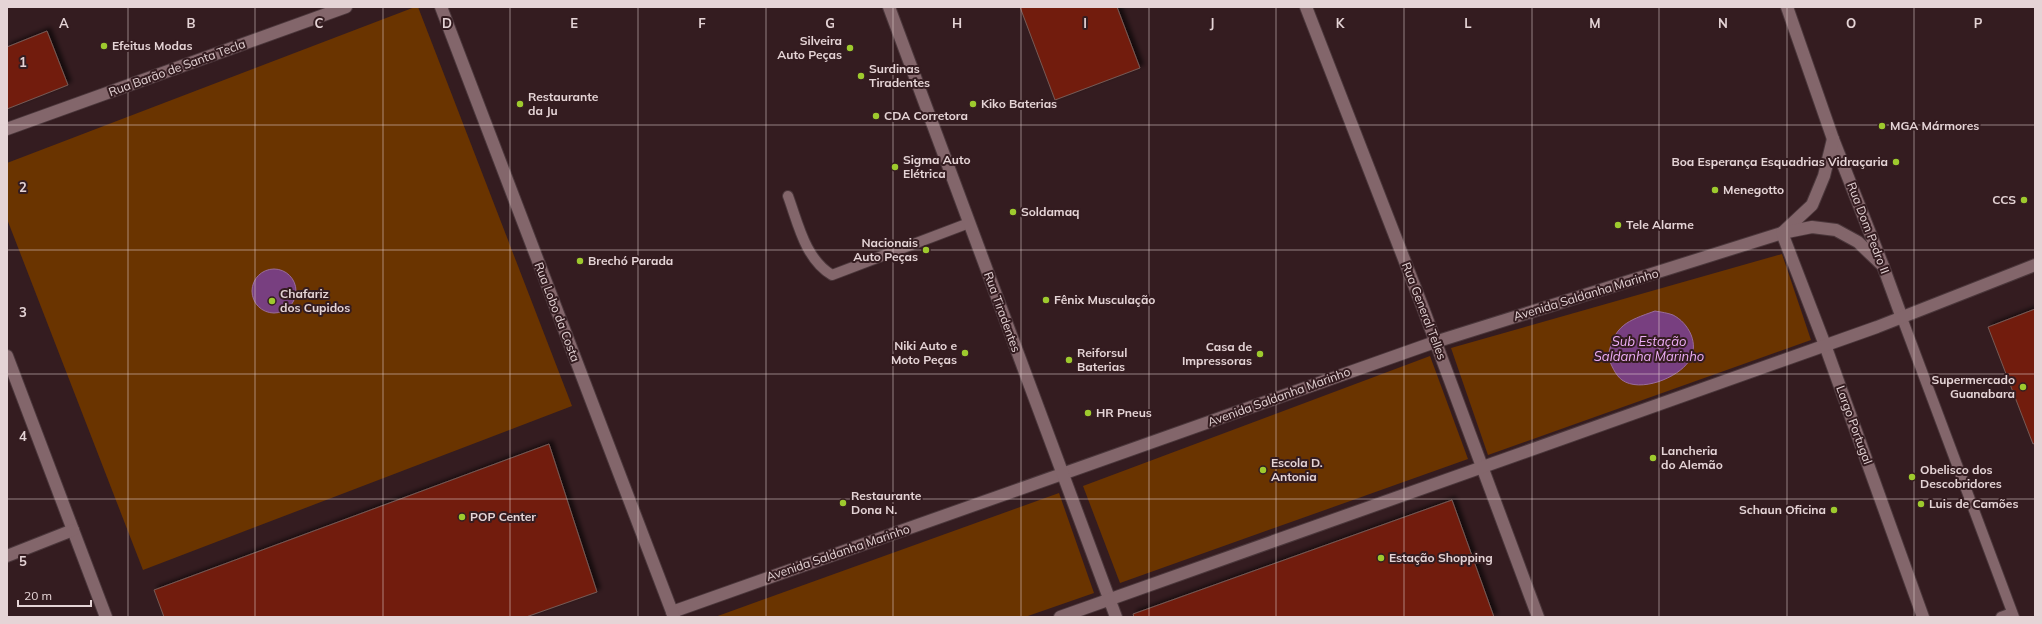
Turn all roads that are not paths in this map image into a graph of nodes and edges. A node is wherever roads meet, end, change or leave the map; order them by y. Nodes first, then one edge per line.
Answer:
1 (346, 7) edge
2 (441, 7) edge
3 (889, 7) edge
4 (1306, 7) edge
5 (1787, 7) edge
6 (7, 130) edge
7 (1833, 139) junction
8 (788, 196) dead end
9 (969, 223) junction
10 (1782, 234) junction
11 (2035, 265) edge
12 (1883, 266) junction
13 (1902, 318) junction
14 (1435, 342) junction
15 (1825, 345) junction
16 (7, 356) edge
17 (1483, 467) junction
18 (1062, 474) junction
19 (73, 530) junction
20 (7, 556) edge
21 (1109, 599) junction
22 (673, 614) edge
23 (2013, 615) edge
24 (106, 617) edge
25 (1060, 617) edge
26 (1116, 617) edge
27 (1538, 617) edge
28 (1923, 617) edge
29 (2001, 617) edge

1 - 6 street, Rua Barão de Santa Tecla
2 - 22 street, Rua Lobo da Costa
3 - 9 street, Rua Tiradentes
4 - 14 street, Rua General Telles
5 - 7 street, Rua Dom Pedro II
7 - 10 street
7 - 12 street, Rua Dom Pedro II
8 - 9 lane
9 - 18 street, Rua Tiradentes
10 - 12 street, Avenida Saldanha Marinho
10 - 14 street, Avenida Saldanha Marinho
10 - 15 street, Largo Portugal
11 - 13 street
12 - 13 street, Rua Dom Pedro II
13 - 15 street
13 - 23 lane
14 - 17 street, Rua General Telles
14 - 18 street, Avenida Saldanha Marinho
15 - 17 street
15 - 28 street, Largo Portugal
16 - 19 street
17 - 21 street
17 - 27 street, Rua General Telles
18 - 21 street, Rua Tiradentes
18 - 22 street, Avenida Saldanha Marinho
19 - 20 street
19 - 24 street
21 - 25 street
21 - 26 street, Rua Tiradentes
23 - 29 lane

